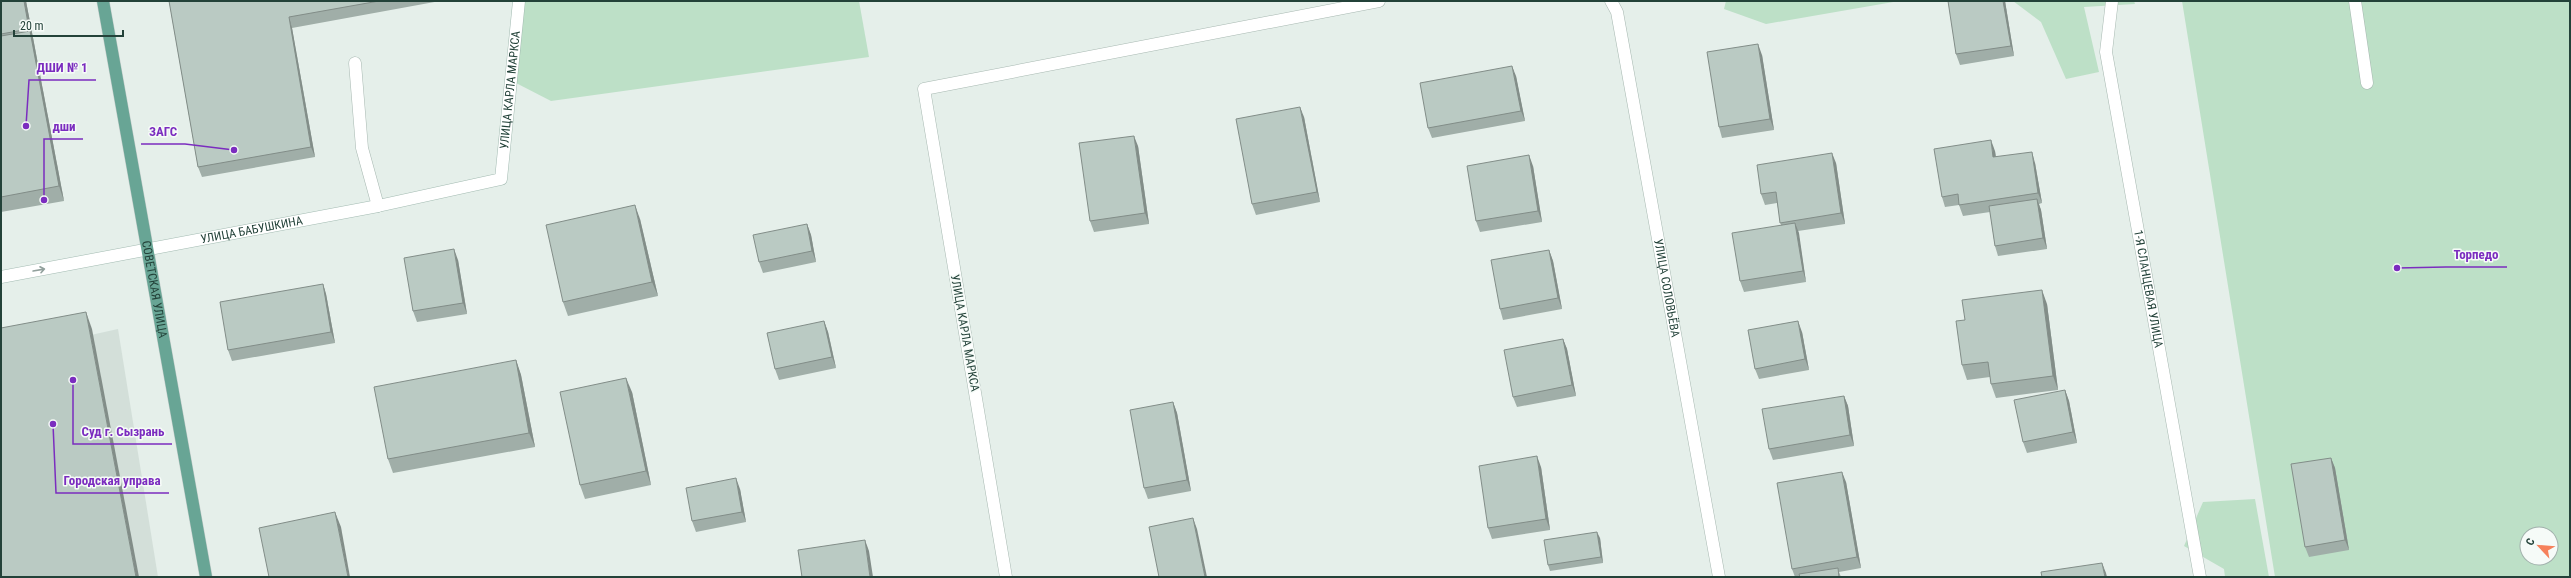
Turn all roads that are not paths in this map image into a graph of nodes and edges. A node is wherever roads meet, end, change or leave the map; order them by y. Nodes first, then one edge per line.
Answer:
1 (103, 1) edge
2 (519, 1) edge
3 (1379, 1) edge
4 (1612, 1) edge
5 (2112, 1) edge
6 (2355, 1) edge
7 (355, 63) dead end
8 (2367, 83) dead end
9 (501, 179) joint
10 (378, 206) junction
11 (148, 250) junction
12 (1, 277) edge
13 (206, 577) edge
14 (1006, 577) edge
15 (1719, 577) edge
16 (2200, 577) edge

1 - 11 main road, СОВЕТСКАЯ УЛИЦА
2 - 9 street, УЛИЦА КАРЛА МАРКСА
3 - 14 street, УЛИЦА КАРЛА МАРКСА
4 - 15 street, УЛИЦА СОЛОВЬЁВА
5 - 16 street, 1-Я СЛАНЦЕВАЯ УЛИЦА
6 - 8 street
7 - 10 street
9 - 10 street, УЛИЦА БАБУШКИНА
10 - 11 street, УЛИЦА БАБУШКИНА
12 -> 11 street, УЛИЦА БАБУШКИНА
11 - 13 main road, СОВЕТСКАЯ УЛИЦА

